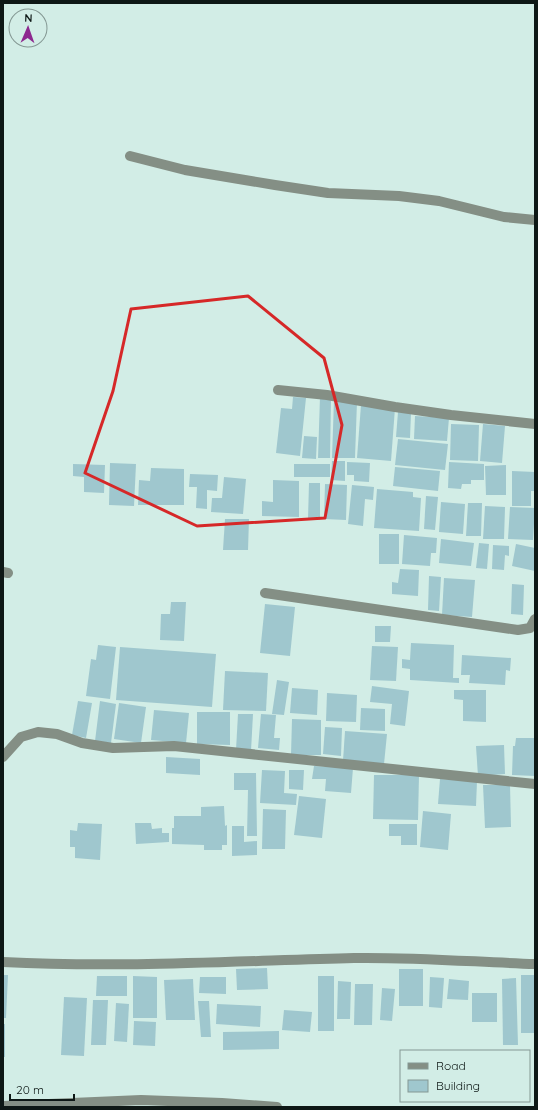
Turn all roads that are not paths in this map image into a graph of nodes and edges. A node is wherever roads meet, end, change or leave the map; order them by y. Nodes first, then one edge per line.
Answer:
1 (130, 156) dead end
2 (535, 220) edge
3 (278, 390) dead end
4 (535, 424) edge
5 (265, 593) dead end
6 (535, 619) edge
7 (3, 757) edge
8 (535, 784) edge
9 (3, 962) edge
10 (535, 964) edge
11 (3, 1106) edge
12 (277, 1107) edge

1 - 2 street
3 - 4 street
5 - 6 street
7 - 8 street
9 - 10 street
11 - 12 street

